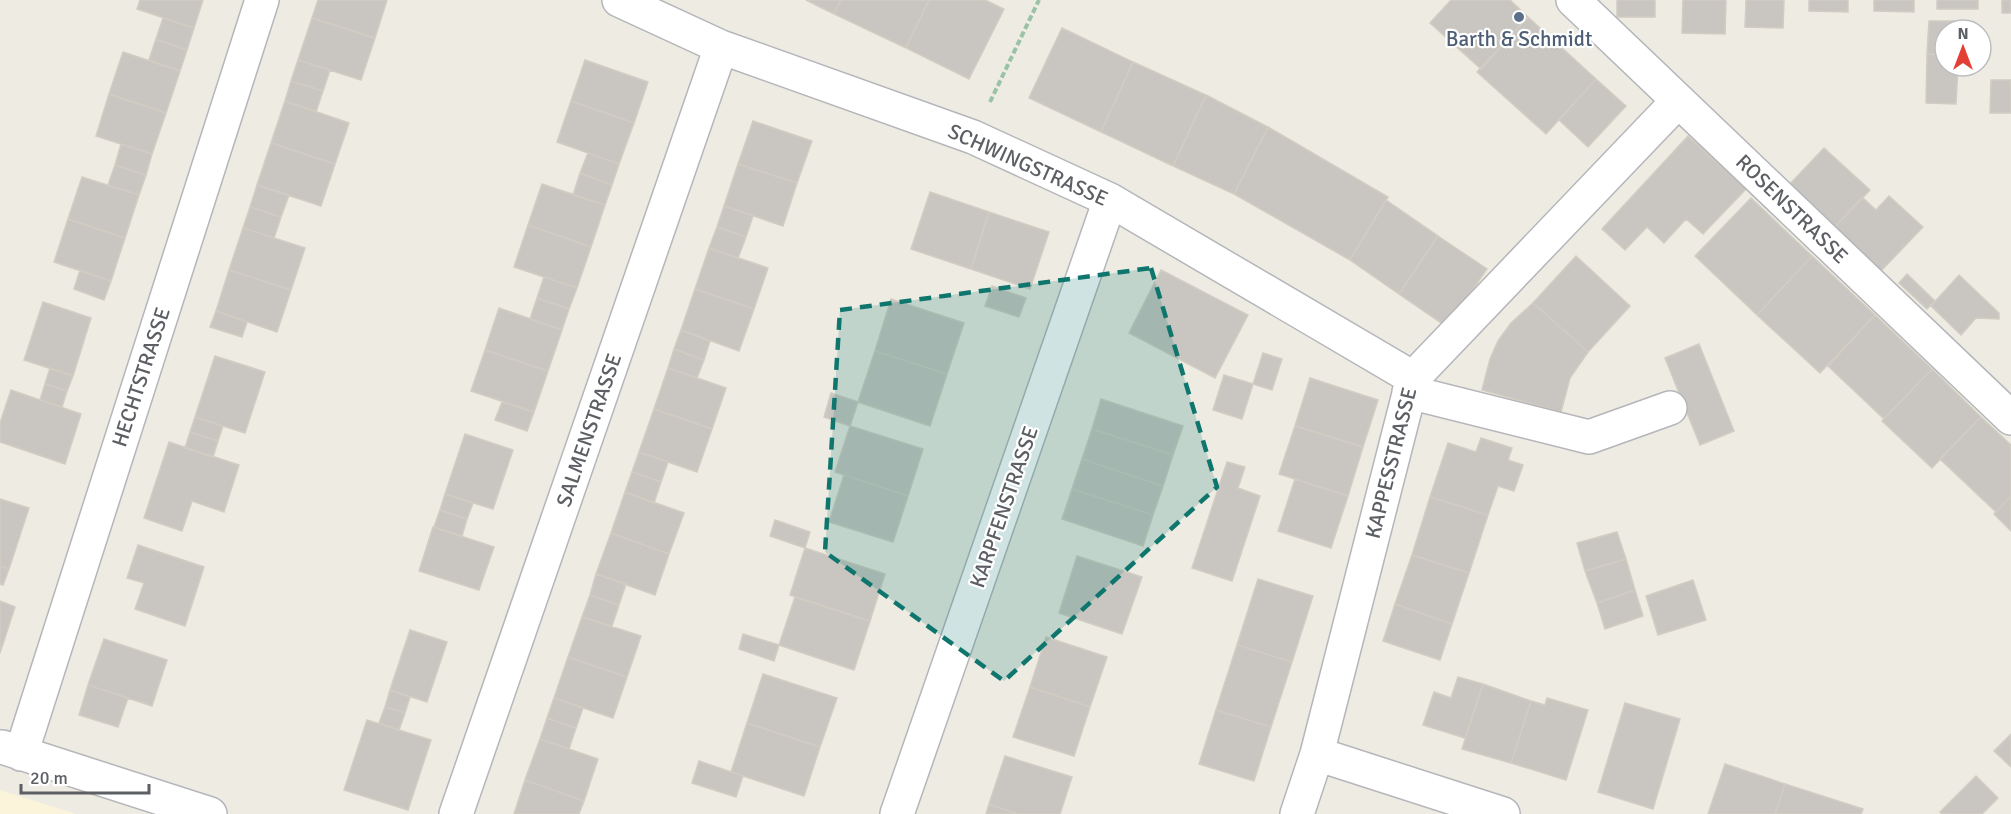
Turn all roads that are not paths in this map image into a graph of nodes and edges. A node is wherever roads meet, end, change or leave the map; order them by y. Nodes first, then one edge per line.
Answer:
1 (262, 0) edge
2 (619, 0) edge
3 (1573, 0) edge
4 (721, 47) junction
5 (1678, 101) junction
6 (1110, 200) junction
7 (1411, 385) junction
8 (1670, 408) dead end
9 (2011, 418) edge
10 (10, 750) edge
11 (1317, 754) junction
12 (210, 814) edge
13 (456, 814) edge
14 (897, 814) edge
15 (1297, 814) edge
16 (1503, 814) edge

1 - 10 street, HECHTSTRASSE
2 - 4 street, SCHWINGSTRASSE
3 - 5 street, ROSENSTRASSE
4 - 6 street, SCHWINGSTRASSE
4 - 13 street, SALMENSTRASSE
5 - 7 street, KAPPESSTRASSE
5 - 9 street, ROSENSTRASSE
6 - 7 street, SCHWINGSTRASSE
6 - 14 street, KARPFENSTRASSE
7 - 8 street, SCHWINGSTRASSE
7 - 11 street, KAPPESSTRASSE
10 - 12 street
11 - 15 street, KAPPESSTRASSE
11 - 16 street

